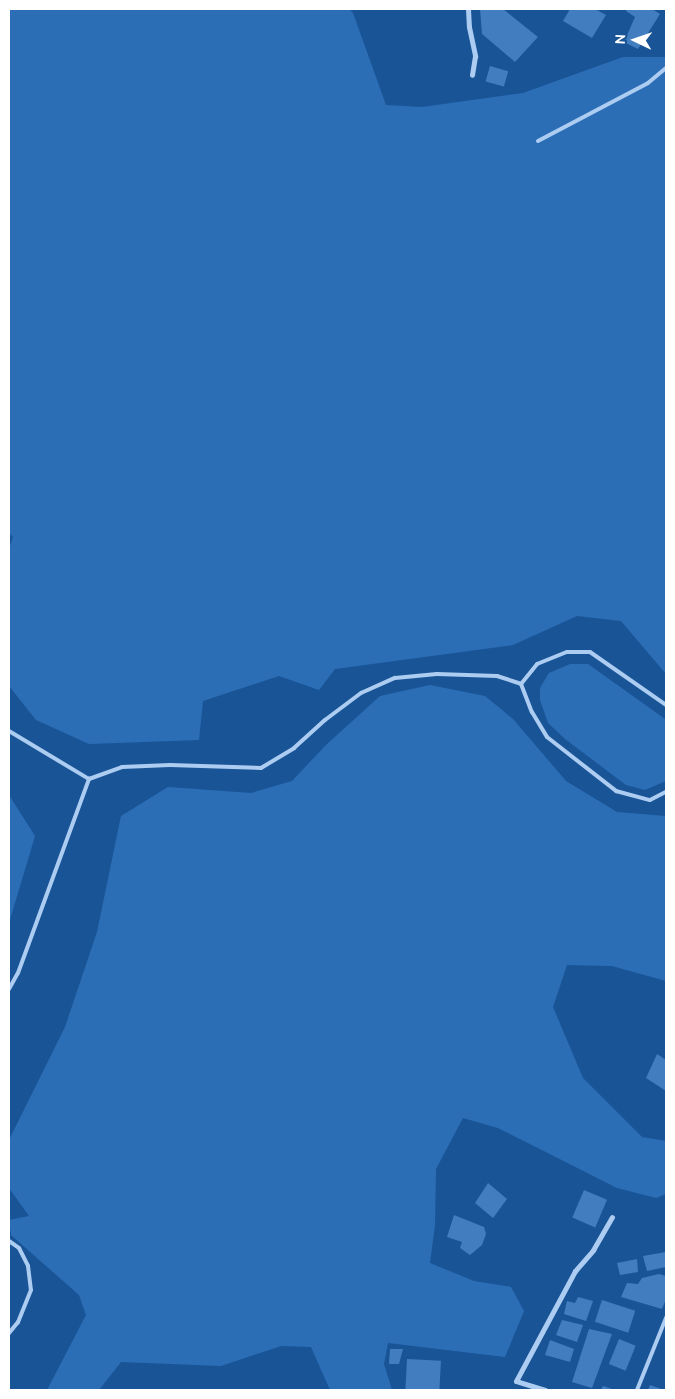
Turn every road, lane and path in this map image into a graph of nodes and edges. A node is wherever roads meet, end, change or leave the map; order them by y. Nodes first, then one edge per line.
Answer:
1 (468, 9) edge
2 (666, 68) edge
3 (472, 75) dead end
4 (538, 141) dead end
5 (521, 684) junction
6 (666, 705) edge
7 (9, 731) edge
8 (89, 779) junction
9 (666, 792) edge
10 (9, 988) edge
11 (612, 1216) dead end
12 (9, 1240) edge
13 (666, 1318) edge
14 (9, 1332) edge
15 (545, 1390) edge
16 (637, 1390) edge

1 - 3 street
2 - 4 lane
5 - 6 lane
5 - 8 lane
5 - 9 lane
7 - 8 lane
8 - 10 lane
11 - 15 street
12 - 14 lane
13 - 16 lane

